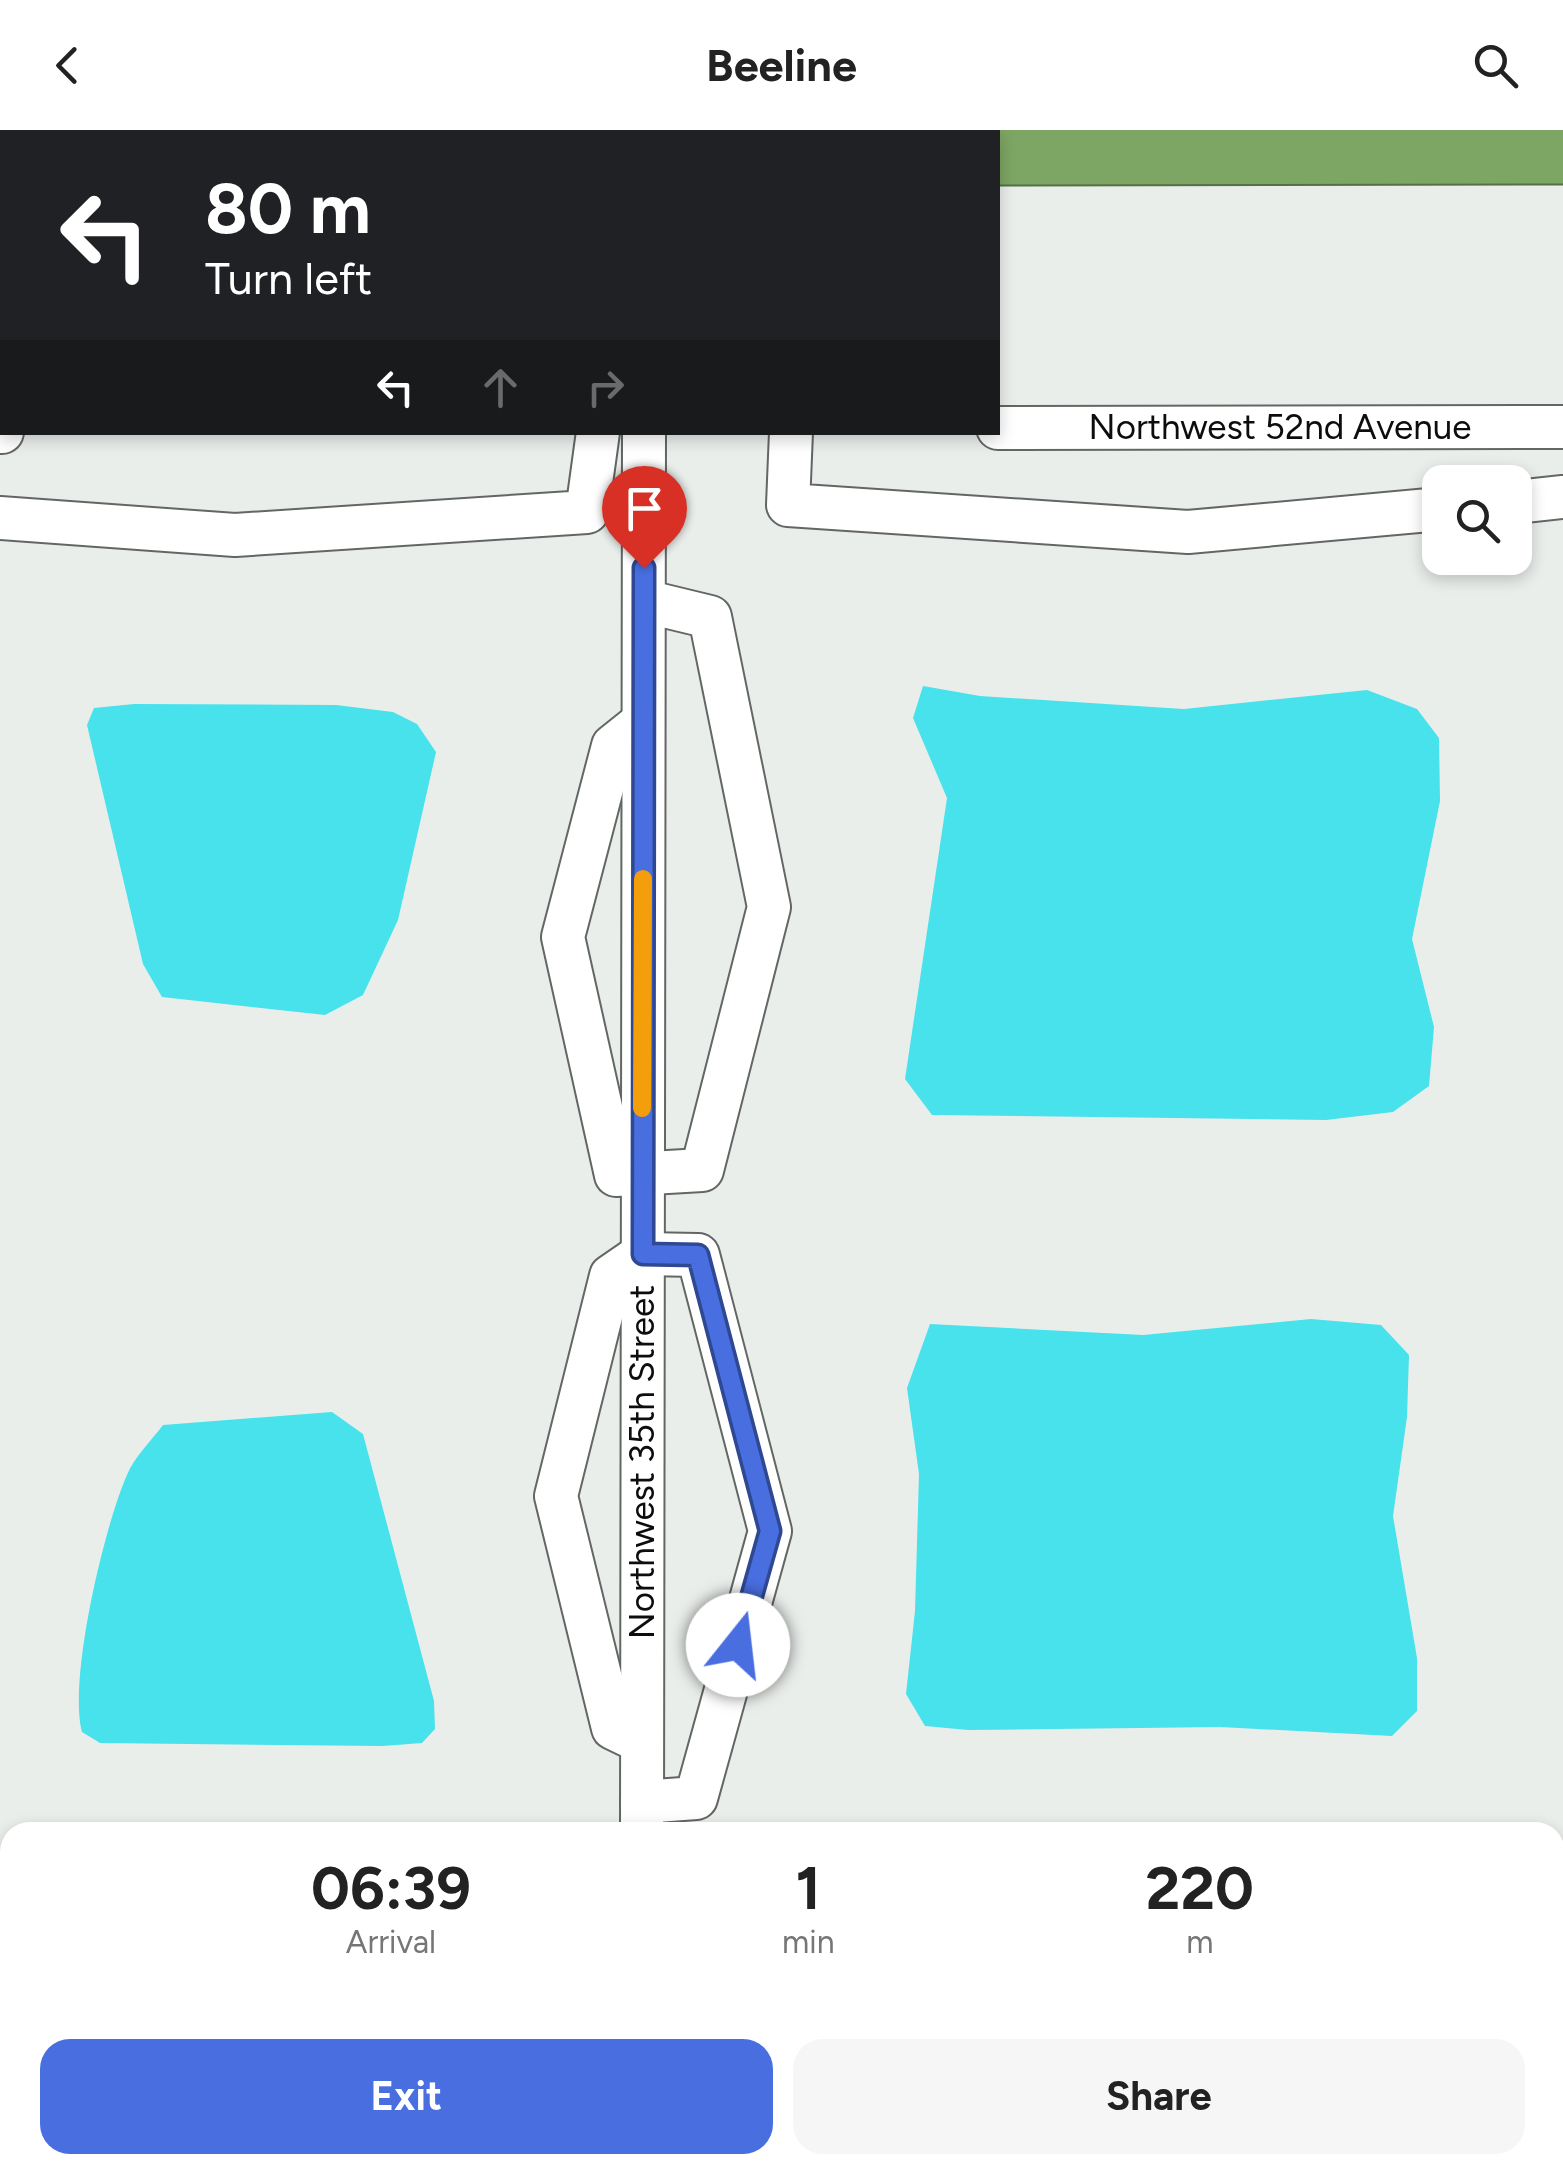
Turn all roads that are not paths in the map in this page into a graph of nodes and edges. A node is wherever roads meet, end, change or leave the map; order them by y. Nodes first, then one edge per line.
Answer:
1 (1563, 156) edge
2 (1000, 157) edge
3 (1563, 426) edge
4 (1000, 428) edge
5 (598, 435) edge
6 (644, 435) edge
7 (791, 435) edge
8 (1563, 497) edge
9 (1532, 500) edge
10 (1422, 511) edge
11 (0, 518) edge
12 (644, 601) junction
13 (643, 722) junction
14 (642, 1174) junction
15 (643, 1254) junction
16 (642, 1742) junction
17 (642, 1818) edge

1 - 2 highway
3 - 4 street, Northwest 52nd Avenue
5 - 11 street
6 - 12 street, Northwest 35th Street
7 - 10 street
8 - 9 street
12 - 13 street, Northwest 35th Street
12 - 14 street
13 - 14 street, Northwest 35th Street
13 - 14 street
14 - 15 street, Northwest 35th Street
15 - 16 street, Northwest 35th Street
15 - 16 street
15 - 17 street
16 - 17 street, Northwest 35th Street

